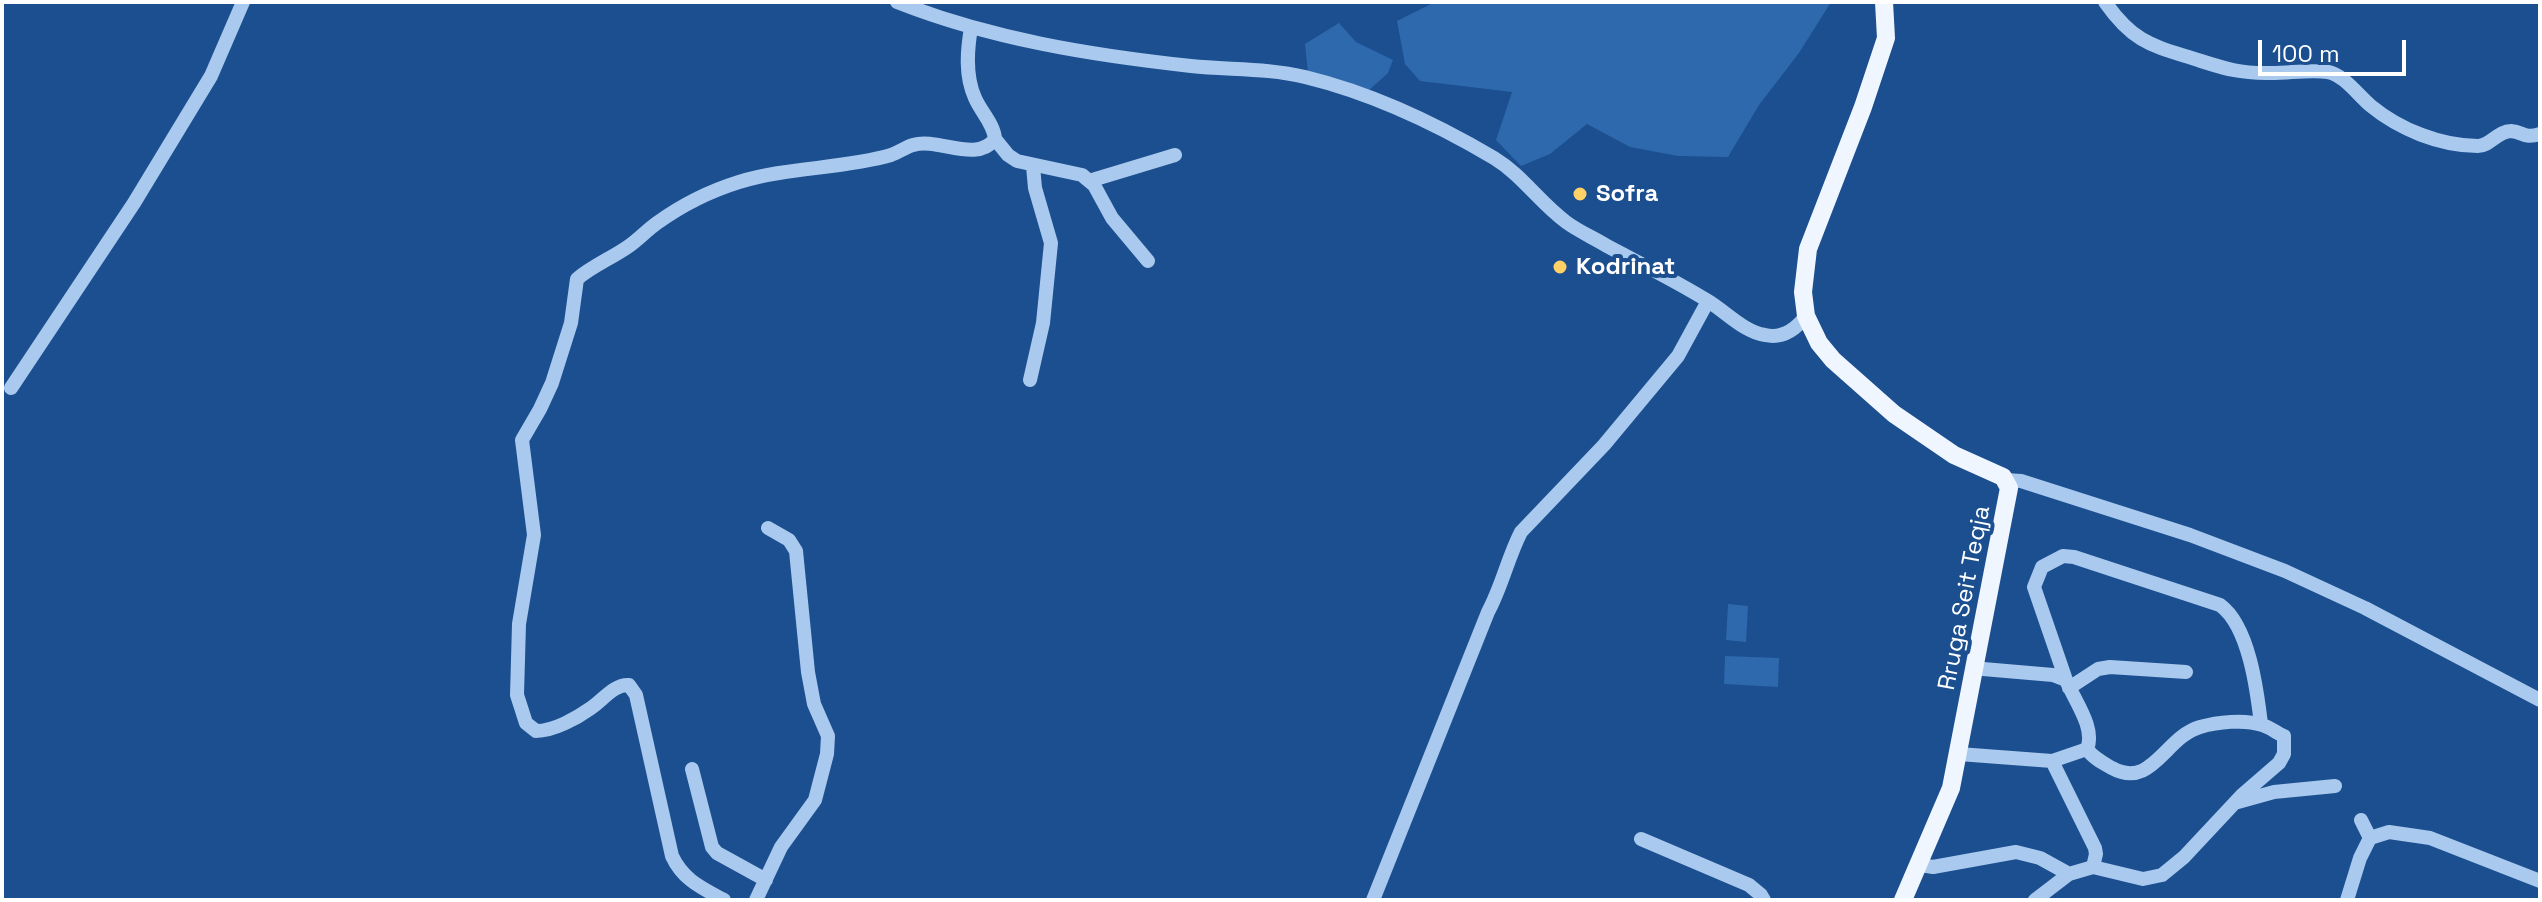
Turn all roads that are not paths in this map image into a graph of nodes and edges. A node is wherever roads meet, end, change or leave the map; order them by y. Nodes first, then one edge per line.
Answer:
1 (243, 2) edge
2 (897, 2) edge
3 (1884, 2) edge
4 (2105, 2) edge
5 (971, 28) junction
6 (2540, 134) edge
7 (995, 139) junction
8 (1175, 155) dead end
9 (1033, 166) junction
10 (1089, 181) junction
11 (1148, 261) dead end
12 (1708, 301) junction
13 (1806, 316) junction
14 (1030, 380) dead end
15 (11, 388) dead end
16 (2006, 480) junction
17 (768, 528) dead end
18 (1983, 669) dead end
19 (2186, 672) dead end
20 (2068, 684) junction
21 (2540, 700) edge
22 (2261, 724) junction
23 (2087, 749) junction
24 (1959, 754) junction
25 (2052, 761) junction
26 (692, 769) dead end
27 (2335, 786) dead end
28 (2234, 803) junction
29 (2361, 820) dead end
30 (2370, 838) junction
31 (1641, 839) dead end
32 (1920, 865) junction
33 (2093, 867) junction
34 (2069, 874) junction
35 (766, 880) junction
36 (2540, 881) edge
37 (2042, 898) edge
38 (724, 900) edge
39 (756, 900) edge
40 (1373, 900) edge
41 (1764, 900) edge
42 (1903, 900) edge
43 (2347, 900) edge

1 - 15 street
2 - 5 street
3 - 13 main road
4 - 6 street
5 - 7 street
5 - 12 street
7 - 9 street
7 - 38 street
8 - 10 street
9 - 10 street
9 - 14 street
10 - 11 street
12 - 13 street
12 - 40 street
13 - 16 main road, Rruga Seit Teqja
16 - 21 street
16 - 24 main road, Rruga Seit Teqja
17 - 35 street
18 - 20 street
19 - 20 street
20 - 22 street
20 - 23 street
22 - 23 street
22 - 28 street
23 - 25 street
24 - 25 street
24 - 32 main road, Rruga Seit Teqja
25 - 33 street
26 - 35 street
27 - 28 street
28 - 33 street
29 - 30 street
30 - 36 street
30 - 43 street
31 - 41 street
32 - 34 street
32 - 42 main road, Rruga Seit Teqja
33 - 34 street
34 - 37 street
35 - 39 street

